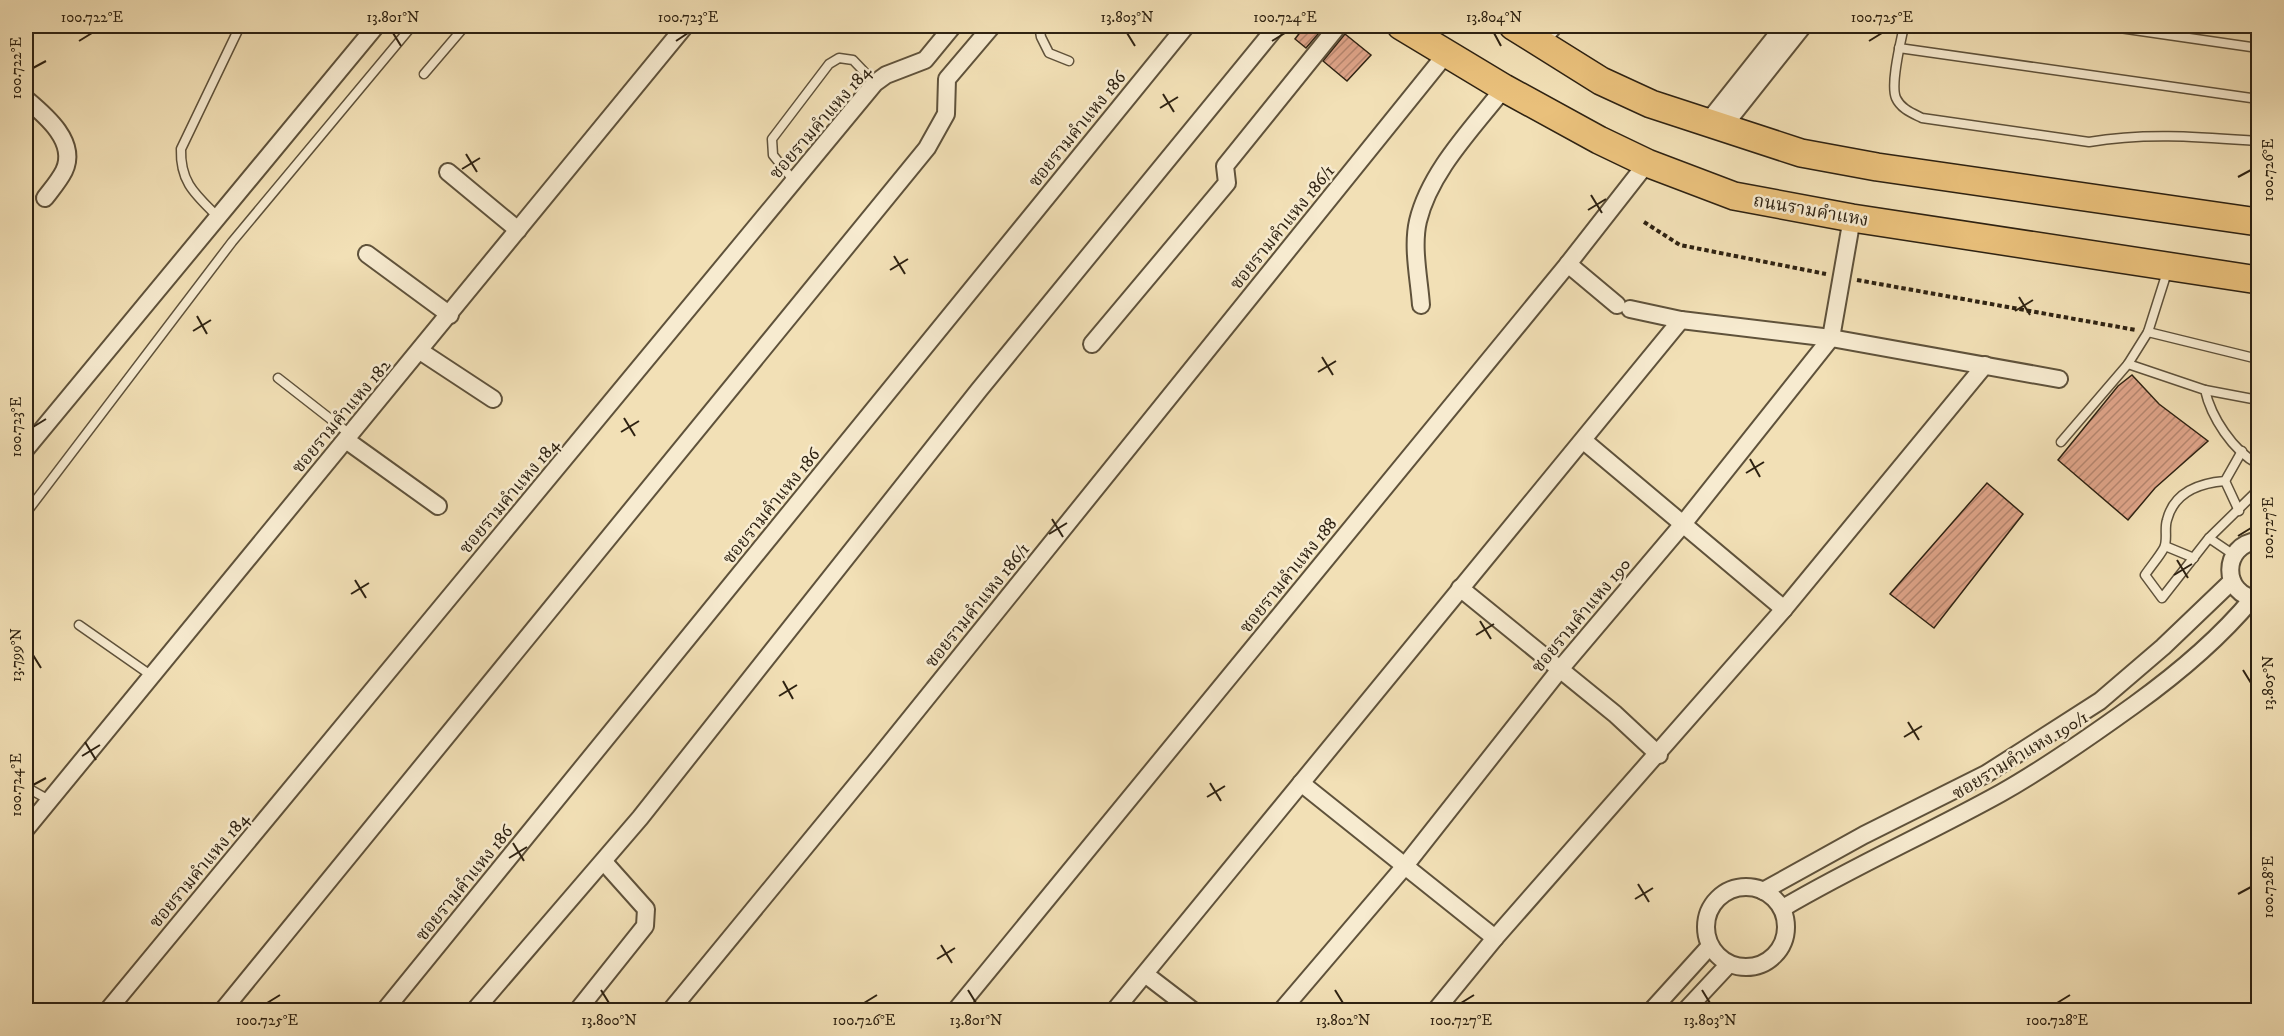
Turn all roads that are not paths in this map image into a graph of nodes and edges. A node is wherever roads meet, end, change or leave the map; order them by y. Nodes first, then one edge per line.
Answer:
1 (240, 26) edge
2 (376, 26) edge
3 (412, 26) edge
4 (465, 26) edge
5 (685, 26) edge
6 (953, 26) edge
7 (992, 26) edge
8 (1039, 26) edge
9 (1186, 26) edge
10 (1277, 26) edge
11 (1338, 26) edge
12 (1401, 26) edge
13 (1513, 26) edge
14 (1784, 26) edge
15 (1803, 26) edge
16 (1905, 26) edge
17 (2106, 26) edge
18 (1547, 34) edge
19 (1899, 48) junction
20 (2259, 48) edge
21 (1446, 54) junction
22 (1769, 54) junction
23 (925, 60) junction
24 (1069, 61) dead end
25 (424, 74) dead end
26 (947, 79) junction
27 (875, 83) junction
28 (1504, 88) junction
29 (26, 99) edge
30 (2259, 99) edge
31 (1715, 125) junction
32 (2259, 141) edge
33 (1647, 163) junction
34 (448, 172) dead end
35 (794, 181) junction
36 (45, 198) dead end
37 (218, 218) junction
38 (1852, 218) junction
39 (2259, 222) edge
40 (518, 230) junction
41 (367, 254) dead end
42 (1568, 264) junction
43 (2169, 268) junction
44 (2259, 280) edge
45 (1421, 305) dead end
46 (450, 315) junction
47 (1681, 320) junction
48 (2148, 332) junction
49 (1831, 338) junction
50 (1092, 344) dead end
51 (420, 351) junction
52 (2259, 359) edge
53 (2128, 364) junction
54 (1985, 365) junction
55 (278, 378) dead end
56 (2059, 379) dead end
57 (2205, 390) junction
58 (493, 399) dead end
59 (2259, 400) edge
60 (349, 437) junction
61 (1584, 441) junction
62 (2061, 442) dead end
63 (26, 449) edge
64 (2242, 451) junction
65 (2259, 464) edge
66 (2225, 481) junction
67 (2259, 490) edge
68 (438, 506) dead end
69 (2239, 511) junction
70 (26, 513) edge
71 (1683, 524) junction
72 (2209, 538) junction
73 (2259, 541) edge
74 (2165, 546) junction
75 (2234, 555) junction
76 (2194, 558) junction
77 (2232, 581) junction
78 (1461, 588) junction
79 (2255, 599) edge
80 (1784, 609) junction
81 (79, 624) dead end
82 (1561, 668) junction
83 (152, 676) junction
84 (1659, 755) junction
85 (1301, 783) junction
86 (26, 787) edge
87 (49, 800) junction
88 (1921, 807) junction
89 (1933, 828) junction
90 (26, 829) edge
91 (603, 862) junction
92 (1404, 867) junction
93 (1763, 891) junction
94 (1784, 908) junction
95 (1495, 938) junction
96 (1710, 946) junction
97 (1729, 964) junction
98 (1145, 974) junction
99 (108, 1011) edge
100 (223, 1011) edge
101 (385, 1011) edge
102 (475, 1011) edge
103 (579, 1011) edge
104 (671, 1011) edge
105 (956, 1011) edge
106 (1115, 1011) edge
107 (1192, 1011) edge
108 (1282, 1011) edge
109 (1437, 1011) edge
110 (1652, 1011) edge
111 (1686, 1011) edge

1 - 37 lane
2 - 37 street
3 - 70 lane
4 - 25 lane
5 - 40 street, ซอยรามคำแหง 182
6 - 23 street
7 - 26 street
8 - 24 lane
9 - 101 street, ซอยรามคำแหง 186
10 - 91 street
11 - 50 street
12 - 21 main road, ถนนรามคำแหง
13 - 18 main road
14 - 22 street
15 - 22 street
16 - 19 lane
17 - 20 lane
18 - 31 main road
19 - 30 lane
19 - 32 lane
21 - 28 main road, ถนนรามคำแหง
21 - 104 street, ซอยรามคำแหง 186/1
22 - 31 street
23 - 26 street
23 - 27 street, ซอยรามคำแหง 184
26 - 100 street
27 - 35 street, ซอยรามคำแหง 184
27 - 35 lane
28 - 33 main road, ถนนรามคำแหง
28 - 45 street
29 - 36 street
31 - 39 main road
33 - 38 main road, ถนนรามคำแหง
33 - 42 street, ซอยรามคำแหง 188
34 - 40 street
35 - 99 street, ซอยรามคำแหง 184
37 - 63 street
38 - 43 main road, ถนนรามคำแหง
38 - 49 street, ซอยรามคำแหง 190
40 - 46 street, ซอยรามคำแหง 182
41 - 46 street
42 - 47 street
42 - 105 street, ซอยรามคำแหง 188
43 - 44 main road, ถนนรามคำแหง
43 - 48 lane
46 - 51 street, ซอยรามคำแหง 182
47 - 49 street
47 - 61 street
48 - 52 lane
48 - 53 lane
49 - 54 street
49 - 71 street, ซอยรามคำแหง 190
51 - 58 street
51 - 60 street, ซอยรามคำแหง 182
53 - 57 lane
53 - 62 lane
54 - 56 street
54 - 80 street
55 - 60 lane
57 - 59 lane
57 - 64 lane
60 - 68 street
60 - 83 street, ซอยรามคำแหง 182
61 - 71 street
61 - 78 street
64 - 65 lane
64 - 66 lane
66 - 69 lane
66 - 74 lane
67 - 69 lane
69 - 72 lane
71 - 80 street
71 - 82 street, ซอยรามคำแหง 190
72 - 75 lane
72 - 76 lane
73 - 75 street
74 - 76 lane
74 - 76 lane
75 - 77 street
77 - 79 street, ซอยรามคำแหง 190/1
77 - 88 street, ซอยรามคำแหง 190/1
78 - 82 street
78 - 85 street
79 - 89 street, ซอยรามคำแหง 190/1
80 - 84 street
81 - 83 lane
82 - 84 street
82 - 92 street, ซอยรามคำแหง 190
83 - 87 street, ซอยรามคำแหง 182
84 - 95 street
85 - 92 street
85 - 98 street
86 - 87 lane
87 - 90 street, ซอยรามคำแหง 182
88 - 89 street
88 - 93 street, ซอยรามคำแหง 190/1
89 - 94 street, ซอยรามคำแหง 190/1
91 - 102 street
91 - 103 street
92 - 95 street
92 - 108 street, ซอยรามคำแหง 190
93 - 94 street
93 - 96 street, ซอยรามคำแหง 190/1
94 - 97 street
95 - 109 street
96 - 97 street
96 - 110 street
97 - 111 street
98 - 106 street
98 - 107 street

